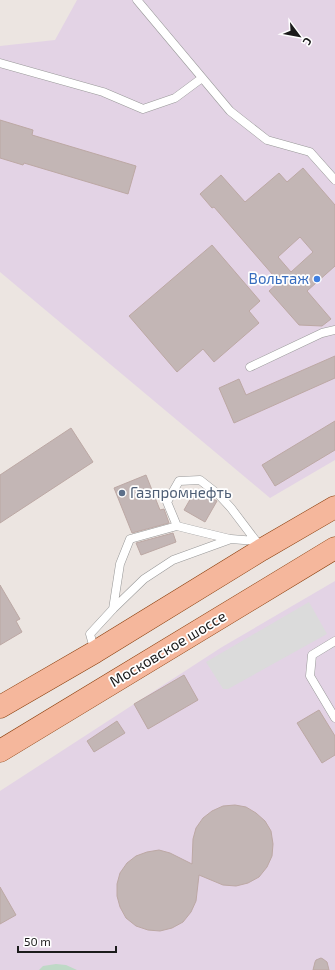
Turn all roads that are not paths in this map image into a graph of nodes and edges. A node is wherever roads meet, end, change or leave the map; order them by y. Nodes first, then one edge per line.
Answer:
1 (138, 0) edge
2 (0, 63) edge
3 (202, 78) junction
4 (335, 180) edge
5 (335, 330) edge
6 (250, 367) dead end
7 (335, 507) edge
8 (177, 526) junction
9 (231, 539) junction
10 (258, 546) junction
11 (335, 548) edge
12 (113, 609) junction
13 (335, 642) edge
14 (95, 652) junction
15 (0, 707) edge
16 (335, 718) edge
17 (0, 751) edge

1 - 3 lane
2 - 3 lane
3 - 4 lane
5 - 6 lane
7 - 10 main road
8 - 9 lane
8 - 10 lane
8 - 12 lane
9 - 10 lane
9 - 12 lane
10 - 14 main road
11 - 17 main road, Московское шоссе
12 - 14 lane
13 - 16 lane
14 - 15 main road

